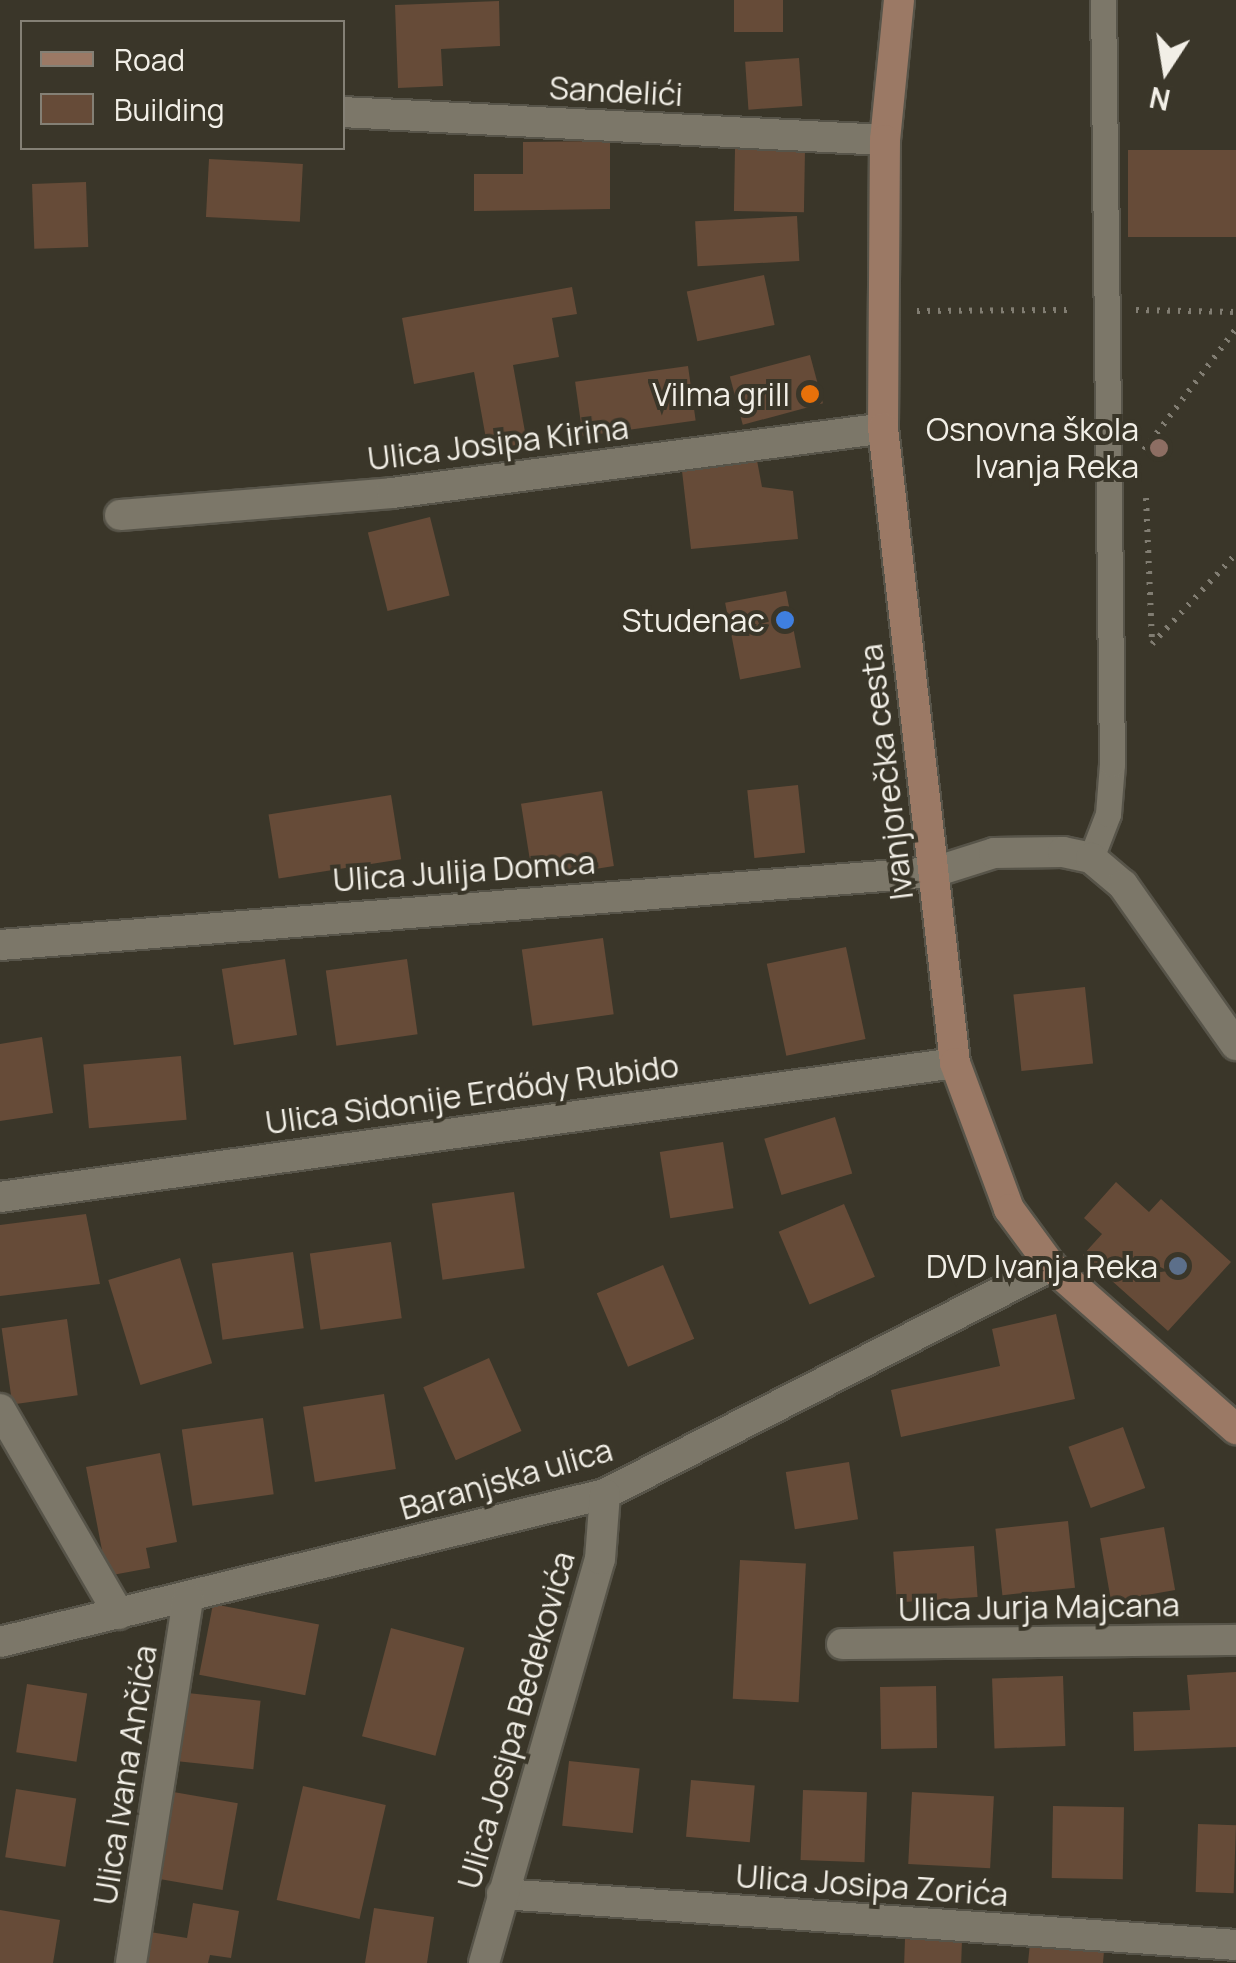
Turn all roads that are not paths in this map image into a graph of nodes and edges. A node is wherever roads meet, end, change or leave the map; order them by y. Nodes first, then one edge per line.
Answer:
1 (900, 0) edge
2 (1103, 0) edge
3 (345, 112) edge
4 (886, 140) junction
5 (883, 428) junction
6 (120, 515) dead end
7 (1091, 858) junction
8 (934, 872) junction
9 (0, 945) edge
10 (1236, 1044) edge
11 (955, 1064) junction
12 (0, 1197) edge
13 (1052, 1266) junction
14 (0, 1410) edge
15 (1236, 1429) edge
16 (605, 1494) junction
17 (188, 1598) junction
18 (119, 1614) junction
19 (1236, 1640) edge
20 (0, 1642) edge
21 (842, 1644) dead end
22 (502, 1894) junction
23 (1236, 1945) edge
24 (130, 1963) edge
25 (484, 1963) edge

1 - 4 main road, Ivanjorečka cesta
2 - 7 lane
3 - 4 street, Sandelići
4 - 5 main road, Ivanjorečka cesta
5 - 6 street, Ulica Josipa Kirina
5 - 8 main road, Ivanjorečka cesta
7 - 8 street, Ulica Julija Domca
7 - 10 street
8 - 9 street, Ulica Julija Domca
8 - 11 main road, Ivanjorečka cesta
11 - 12 street, Ulica Sidonije Erdődy Rubido
11 - 13 main road, Ivanjorečka cesta
13 - 15 main road, Ivanjorečka cesta
13 - 16 street, Baranjska ulica
14 - 18 street
16 - 17 street, Baranjska ulica
16 - 22 street, Ulica Josipa Bedekovića
17 - 18 street, Baranjska ulica
17 - 24 street, Ulica Ivana Ančića
18 - 20 street, Baranjska ulica
19 - 21 street, Ulica Jurja Majcana
22 - 23 street, Ulica Josipa Zorića
22 - 25 street, Ulica Josipa Bedekovića

